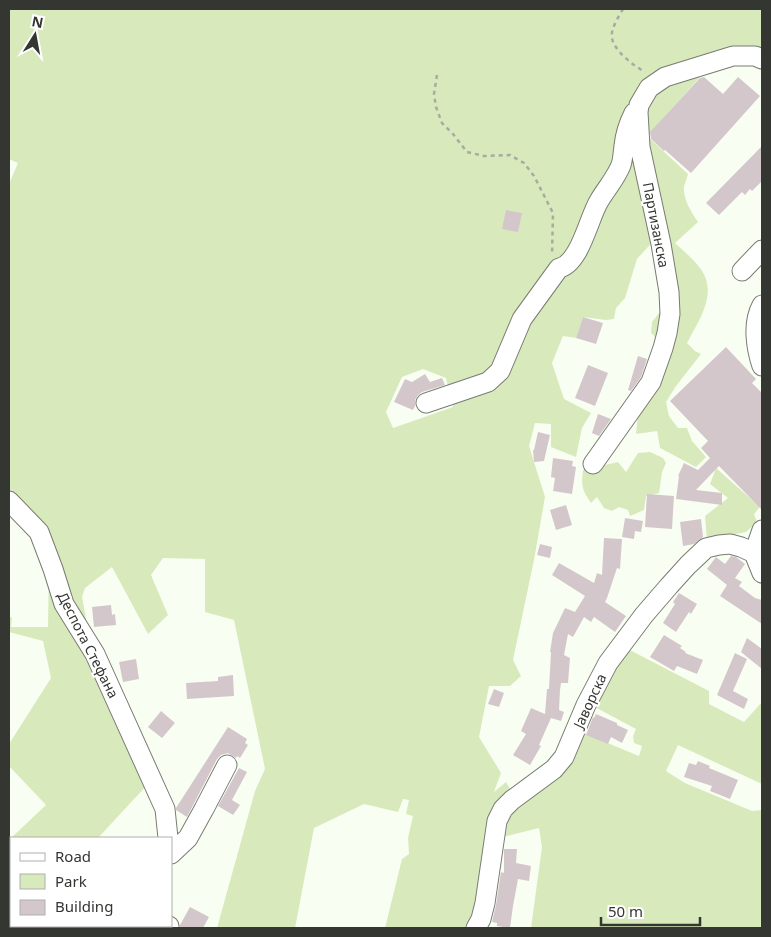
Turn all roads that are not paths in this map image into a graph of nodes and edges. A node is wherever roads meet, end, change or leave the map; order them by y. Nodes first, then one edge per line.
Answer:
1 (762, 59) edge
2 (639, 104) junction
3 (762, 250) edge
4 (742, 271) dead end
5 (762, 305) edge
6 (762, 366) edge
7 (426, 403) dead end
8 (593, 464) dead end
9 (9, 501) edge
10 (762, 530) edge
11 (754, 553) junction
12 (762, 572) edge
13 (227, 765) dead end
14 (167, 831) edge
15 (155, 837) edge
16 (172, 853) edge
17 (476, 928) edge

1 - 2 street
2 - 7 street
2 - 8 street, Партизанска
3 - 4 street
5 - 6 street
9 - 14 street, Деспота Стефана
10 - 11 street
11 - 12 street
11 - 17 street, Јаворска
13 - 16 street
14 - 15 street, Деспота Стефана

